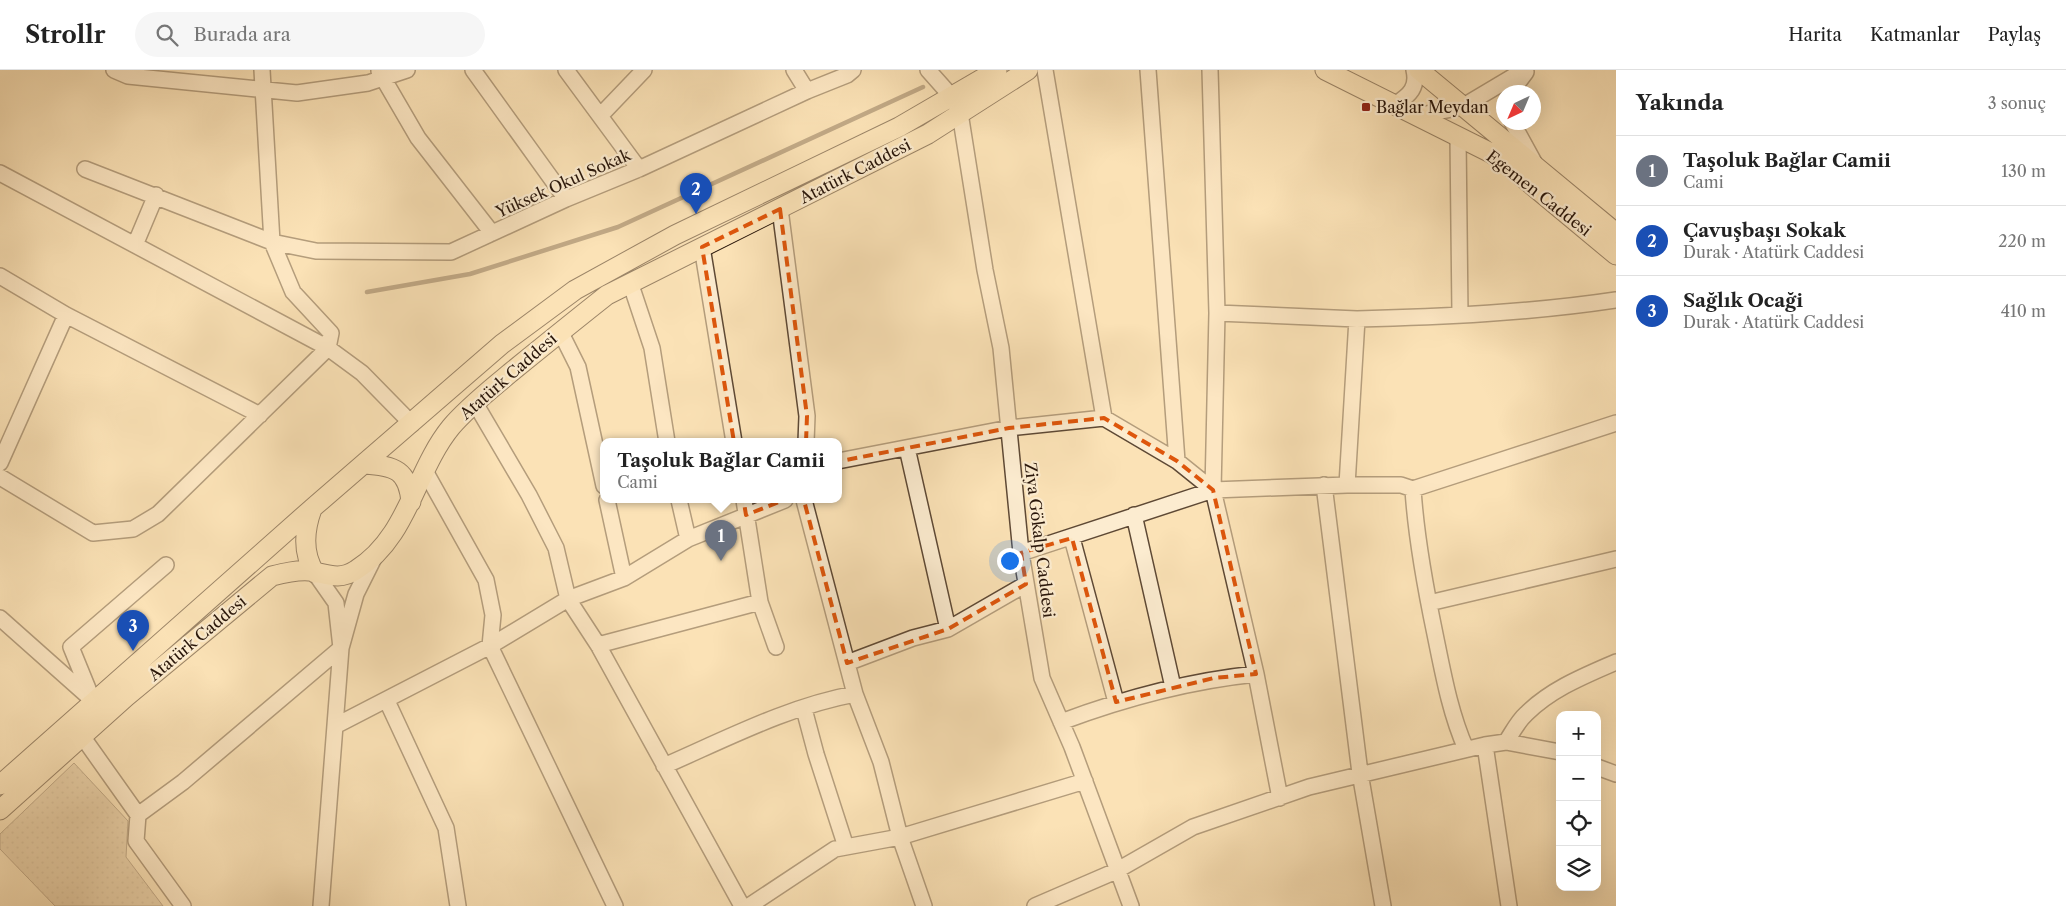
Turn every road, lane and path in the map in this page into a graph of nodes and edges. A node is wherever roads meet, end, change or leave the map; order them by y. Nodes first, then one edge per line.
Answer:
1 (114, 70) edge
2 (262, 70) edge
3 (407, 70) edge
4 (473, 70) edge
5 (566, 70) edge
6 (644, 70) edge
7 (794, 70) edge
8 (853, 70) edge
9 (928, 70) edge
10 (997, 70) edge
11 (1028, 70) edge
12 (1045, 70) edge
13 (1148, 70) edge
14 (1210, 70) edge
15 (1325, 70) edge
16 (1414, 70) edge
17 (1419, 70) edge
18 (1524, 70) edge
19 (1529, 70) edge
20 (380, 74) edge
21 (1516, 85) edge
22 (264, 90) junction
23 (807, 91) junction
24 (1396, 104) junction
25 (956, 105) junction
26 (1462, 107) junction
27 (600, 116) junction
28 (1416, 116) junction
29 (1516, 130) edge
30 (1458, 137) junction
31 (85, 169) dead end
32 (639, 169) junction
33 (1538, 170) junction
34 (0, 173) edge
35 (156, 195) junction
36 (566, 199) junction
37 (780, 210) junction
38 (492, 233) junction
39 (1616, 233) edge
40 (272, 242) junction
41 (136, 245) junction
42 (702, 247) junction
43 (1616, 255) edge
44 (0, 276) edge
45 (630, 282) junction
46 (1616, 300) edge
47 (1217, 313) junction
48 (1460, 315) junction
49 (66, 316) junction
50 (1356, 319) junction
51 (560, 331) junction
52 (328, 348) junction
53 (475, 403) junction
54 (260, 415) junction
55 (1104, 418) junction
56 (1616, 423) edge
57 (412, 424) junction
58 (1009, 428) junction
59 (666, 438) edge
60 (733, 438) edge
61 (806, 438) edge
62 (908, 448) junction
63 (842, 460) edge
64 (1177, 461) junction
65 (0, 463) edge
66 (365, 464) junction
67 (600, 468) edge
68 (425, 471) junction
69 (0, 477) edge
70 (1324, 485) junction
71 (1346, 485) junction
72 (1413, 489) junction
73 (1213, 490) junction
74 (412, 502) junction
75 (608, 503) edge
76 (680, 503) edge
77 (768, 503) edge
78 (805, 503) edge
79 (745, 507) edge
80 (312, 508) junction
81 (1134, 515) junction
82 (1072, 538) junction
83 (688, 539) junction
84 (377, 553) junction
85 (1021, 553) junction
86 (1616, 559) edge
87 (166, 565) dead end
88 (315, 573) junction
89 (624, 578) junction
90 (1026, 584) junction
91 (568, 599) junction
92 (760, 602) junction
93 (1429, 603) junction
94 (0, 618) edge
95 (948, 629) junction
96 (598, 645) junction
97 (490, 646) junction
98 (776, 647) dead end
99 (340, 648) junction
100 (1616, 662) edge
101 (847, 663) junction
102 (1256, 674) junction
103 (1173, 687) junction
104 (855, 694) junction
105 (94, 701) junction
106 (387, 701) junction
107 (1116, 702) junction
108 (804, 709) junction
109 (1061, 722) junction
110 (335, 726) junction
111 (82, 736) junction
112 (1506, 742) junction
113 (1485, 745) junction
114 (1466, 749) junction
115 (1556, 751) edge
116 (664, 766) junction
117 (1601, 768) edge
118 (1360, 773) junction
119 (1616, 774) edge
120 (1085, 781) junction
121 (0, 785) edge
122 (1280, 798) junction
123 (0, 810) edge
124 (138, 815) junction
125 (900, 838) junction
126 (846, 847) junction
127 (1116, 871) junction
128 (183, 906) edge
129 (321, 906) edge
130 (458, 906) edge
131 (614, 906) edge
132 (742, 906) edge
133 (749, 906) edge
134 (924, 906) edge
135 (1035, 906) edge
136 (1131, 906) edge
137 (1383, 906) edge
138 (1509, 906) edge

1 - 22 street
2 - 22 street
3 - 20 street
4 - 36 street
5 - 27 street
6 - 27 street
7 - 23 street
8 - 23 street, Yüksek Okul Sokak
9 - 25 street
10 - 25 main road, Atatürk Caddesi
11 - 25 main road, Atatürk Caddesi
12 - 55 street
13 - 64 street
14 - 47 street
15 - 24 main road, Egemen Caddesi
16 - 24 street
17 - 26 main road, Egemen Caddesi
18 - 26 street
19 - 21 street
20 - 22 street
20 - 38 street
22 - 40 street
23 - 32 street, Yüksek Okul Sokak
24 - 28 main road, Egemen Caddesi
25 - 37 main road, Atatürk Caddesi
25 - 57 main road, Atatürk Caddesi
25 - 58 street, Ziya Gökalp Caddesi
26 - 28 street
26 - 33 main road, Egemen Caddesi
27 - 32 street
28 - 30 main road, Egemen Caddesi
29 - 33 street
30 - 43 main road, Egemen Caddesi
30 - 48 street
31 - 35 street, Yüksek Okul Sokak
32 - 36 street, Yüksek Okul Sokak
33 - 39 main road, Egemen Caddesi
34 - 41 street
35 - 40 street, Yüksek Okul Sokak
35 - 41 street
36 - 38 street, Yüksek Okul Sokak
37 - 42 main road, Atatürk Caddesi
37 - 61 street
38 - 40 street, Yüksek Okul Sokak
40 - 52 street
41 - 52 street
42 - 45 main road, Atatürk Caddesi
42 - 60 street
44 - 49 street
45 - 51 main road, Atatürk Caddesi
45 - 59 street
46 - 48 street
47 - 50 street
47 - 73 street
48 - 50 street
49 - 54 street
49 - 65 street
50 - 71 street
51 - 53 main road, Atatürk Caddesi
51 - 67 street
52 - 54 street
52 - 57 street
53 - 68 main road, Atatürk Caddesi
53 - 91 street
54 - 69 street
55 - 58 street
55 - 64 street
56 - 72 street
57 - 66 main road, Atatürk Caddesi
58 - 62 street
58 - 85 street, Ziya Gökalp Caddesi
62 - 63 street
62 - 95 street
64 - 73 street
66 - 74 main road
66 - 80 main road, Atatürk Caddesi
68 - 74 main road, Atatürk Caddesi
68 - 97 street
70 - 71 street
70 - 73 street
70 - 118 street
71 - 72 street
72 - 93 street
73 - 81 street
73 - 102 street
74 - 84 main road, Atatürk Caddesi
75 - 89 street
76 - 83 street
77 - 79 street
78 - 101 street
79 - 83 street
79 - 92 street
80 - 88 main road
80 - 105 main road, Atatürk Caddesi
81 - 82 street
81 - 103 street
82 - 85 street
82 - 107 street
83 - 89 street
84 - 88 main road, Atatürk Caddesi
84 - 99 street
85 - 90 street, Ziya Gökalp Caddesi
86 - 93 street
87 - 105 street
88 - 99 street
88 - 111 main road, Atatürk Caddesi
89 - 91 street
90 - 95 street
90 - 109 street, Ziya Gökalp Caddesi
91 - 96 street
91 - 97 street
92 - 96 street
92 - 98 street
93 - 114 street
94 - 105 street
95 - 101 street
96 - 116 street
97 - 106 street
97 - 131 street
99 - 110 street
99 - 124 street
100 - 112 street
101 - 104 street
102 - 103 street
102 - 122 street
103 - 107 street
104 - 108 street
104 - 125 street
105 - 121 main road, Atatürk Caddesi
106 - 110 street
106 - 130 street
107 - 109 street
108 - 116 street
108 - 126 street
109 - 120 street, Ziya Gökalp Caddesi
110 - 129 street
111 - 123 main road, Atatürk Caddesi
111 - 124 street
112 - 113 street
112 - 115 street
113 - 114 street
113 - 138 street
114 - 118 street
116 - 132 street
117 - 119 street
118 - 122 street
118 - 137 street
120 - 125 street
120 - 127 street, Ziya Gökalp Caddesi
122 - 127 street
124 - 128 street
125 - 126 street
125 - 134 street
126 - 133 street
127 - 135 street
127 - 136 street, Ziya Gökalp Caddesi

